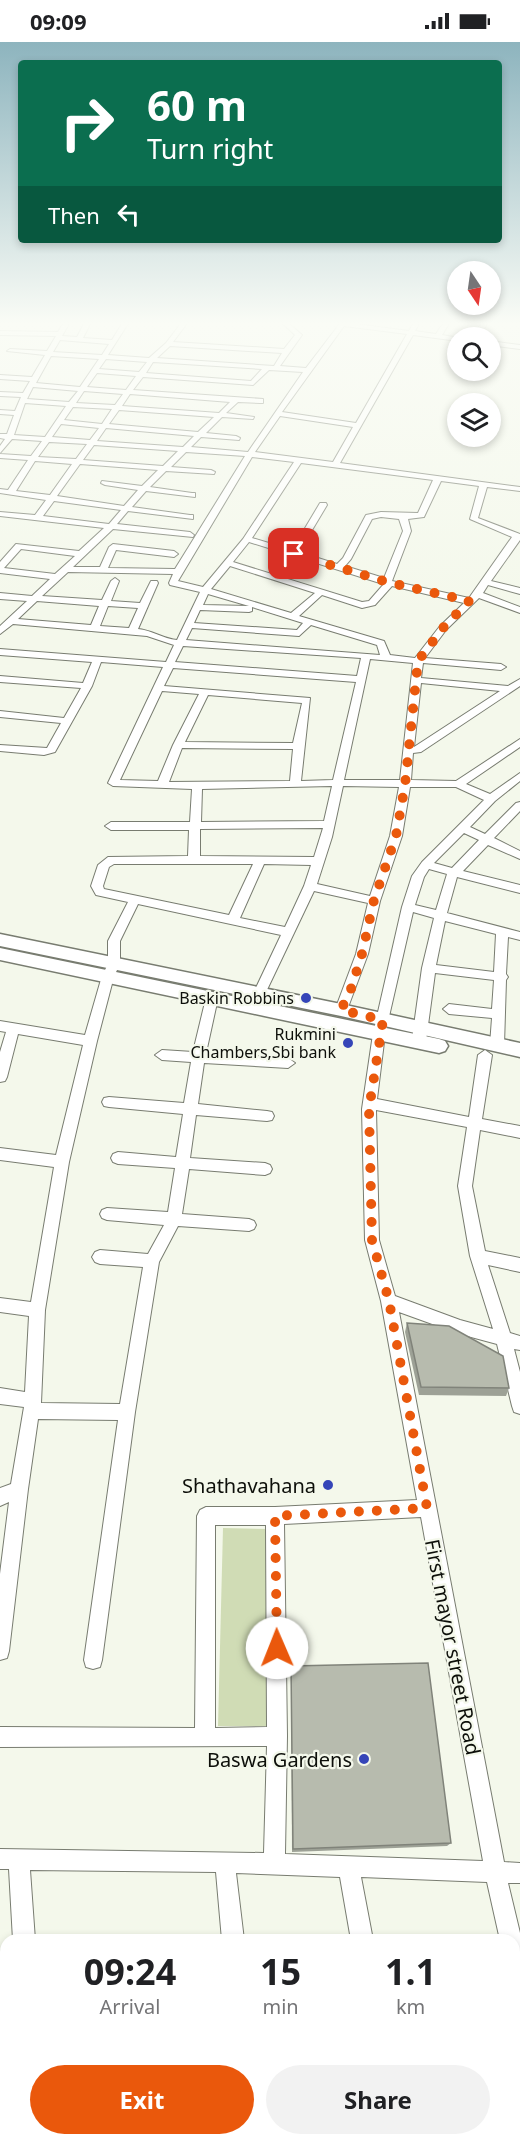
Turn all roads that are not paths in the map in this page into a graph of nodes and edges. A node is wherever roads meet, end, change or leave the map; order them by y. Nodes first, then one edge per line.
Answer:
1 (16, 420) edge
2 (109, 420) edge
3 (215, 420) edge
4 (274, 420) edge
5 (322, 420) edge
6 (361, 420) edge
7 (58, 422) joint
8 (105, 425) junction
9 (358, 425) junction
10 (201, 433) junction
11 (0, 436) edge
12 (10, 437) junction
13 (236, 438) dead end
14 (48, 439) junction
15 (91, 442) junction
16 (184, 449) junction
17 (0, 451) edge
18 (250, 454) junction
19 (0, 456) edge
20 (33, 458) junction
21 (299, 460) junction
22 (77, 462) junction
23 (335, 465) junction
24 (164, 468) junction
25 (212, 472) dead end
26 (438, 478) junction
27 (105, 483) dead end
28 (484, 484) junction
29 (144, 488) junction
30 (520, 489) edge
31 (0, 491) edge
32 (11, 492) junction
33 (192, 495) dead end
34 (52, 496) junction
35 (323, 505) dead end
36 (126, 509) junction
37 (4, 514) edge
38 (190, 517) dead end
39 (403, 517) junction
40 (38, 518) junction
41 (112, 525) junction
42 (0, 526) edge
43 (190, 535) dead end
44 (519, 537) edge
45 (248, 539) junction
46 (82, 554) junction
47 (174, 554) dead end
48 (294, 554) junction
49 (228, 563) junction
50 (339, 567) junction
51 (0, 569) edge
52 (68, 569) junction
53 (103, 570) junction
54 (178, 572) junction
55 (58, 577) junction
56 (115, 581) dead end
57 (387, 582) junction
58 (486, 582) junction
59 (154, 583) dead end
60 (205, 590) junction
61 (520, 591) edge
62 (320, 593) junction
63 (478, 594) junction
64 (0, 596) edge
65 (36, 598) junction
66 (469, 601) junction
67 (106, 603) junction
68 (143, 606) junction
69 (197, 607) junction
70 (269, 610) junction
71 (520, 610) edge
72 (292, 617) junction
73 (13, 621) junction
74 (309, 622) junction
75 (189, 625) junction
76 (94, 628) junction
77 (0, 631) edge
78 (132, 632) junction
79 (181, 642) junction
80 (0, 652) edge
81 (366, 656) junction
82 (386, 658) junction
83 (98, 659) junction
84 (419, 660) junction
85 (171, 664) junction
86 (501, 667) dead end
87 (0, 679) edge
88 (360, 679) junction
89 (416, 680) junction
90 (520, 682) edge
91 (87, 686) junction
92 (159, 688) junction
93 (310, 688) junction
94 (510, 688) junction
95 (205, 692) junction
96 (0, 714) edge
97 (67, 720) junction
98 (520, 742) edge
99 (178, 745) junction
100 (298, 746) junction
101 (0, 748) edge
102 (407, 751) junction
103 (520, 776) edge
104 (295, 783) junction
105 (339, 783) junction
106 (458, 784) junction
107 (162, 785) junction
108 (405, 785) junction
109 (197, 786) junction
110 (490, 801) junction
111 (518, 810) edge
112 (329, 824) junction
113 (111, 825) dead end
114 (195, 826) junction
115 (464, 829) junction
116 (485, 839) junction
117 (520, 855) edge
118 (194, 859) junction
119 (260, 860) junction
120 (319, 861) junction
121 (426, 865) junction
122 (453, 874) junction
123 (310, 886) junction
124 (520, 889) edge
125 (135, 899) junction
126 (374, 900) junction
127 (408, 907) junction
128 (440, 916) junction
129 (232, 920) junction
130 (287, 932) junction
131 (502, 933) junction
132 (520, 936) edge
133 (0, 940) edge
134 (0, 954) edge
135 (428, 968) junction
136 (111, 970) junction
137 (502, 977) junction
138 (260, 994) junction
139 (212, 998) junction
140 (449, 1009) dead end
141 (341, 1010) junction
142 (499, 1014) junction
143 (7, 1027) edge
144 (381, 1027) junction
145 (420, 1036) junction
146 (90, 1041) junction
147 (491, 1050) junction
148 (520, 1050) edge
149 (162, 1055) dead end
150 (198, 1058) junction
151 (520, 1062) edge
152 (288, 1063) dead end
153 (0, 1077) edge
154 (109, 1102) dead end
155 (370, 1103) junction
156 (190, 1107) junction
157 (267, 1116) dead end
158 (475, 1123) junction
159 (520, 1132) edge
160 (0, 1154) edge
161 (118, 1158) dead end
162 (62, 1162) junction
163 (182, 1164) junction
164 (265, 1169) dead end
165 (107, 1214) dead end
166 (174, 1220) junction
167 (249, 1225) dead end
168 (478, 1256) junction
169 (100, 1257) dead end
170 (152, 1261) junction
171 (520, 1265) edge
172 (389, 1301) junction
173 (0, 1305) edge
174 (37, 1310) junction
175 (512, 1341) edge
176 (0, 1396) edge
177 (32, 1406) junction
178 (520, 1406) edge
179 (127, 1412) junction
180 (19, 1489) junction
181 (0, 1497) edge
182 (427, 1508) junction
183 (275, 1516) junction
184 (0, 1651) edge
185 (93, 1660) dead end
186 (278, 1736) junction
187 (0, 1737) edge
188 (205, 1738) junction
189 (10, 1859) edge
190 (225, 1862) junction
191 (274, 1864) junction
192 (349, 1868) junction
193 (520, 1873) edge
194 (496, 1874) junction
195 (23, 1934) edge
196 (232, 1934) edge
197 (361, 1934) edge
198 (510, 1934) edge

1 - 12 street
2 - 8 street
3 - 10 street
4 - 18 street
5 - 9 street
6 - 9 street
7 - 8 street
7 - 14 street
8 - 10 street
8 - 15 street
9 - 23 street
10 - 13 street
10 - 16 street
11 - 12 street
12 - 14 street
12 - 17 street
14 - 15 street
14 - 20 street
15 - 16 street
15 - 22 street
16 - 18 street
16 - 24 street
18 - 21 street
18 - 54 street
19 - 20 street
20 - 22 street
20 - 32 street
21 - 23 street
21 - 45 street
22 - 24 street
22 - 34 street
23 - 26 street
24 - 25 street
24 - 29 street
26 - 28 street
26 - 39 street
27 - 29 street
28 - 30 street
28 - 44 street
29 - 33 street
29 - 36 street
31 - 32 street
32 - 34 street
34 - 36 street
34 - 40 street
35 - 48 street
36 - 38 street
36 - 41 street
37 - 40 street
37 - 42 street
39 - 50 street
39 - 57 street
40 - 41 street
41 - 43 street
41 - 46 street
44 - 58 street
45 - 48 street
45 - 49 street
46 - 51 street
46 - 52 street
47 - 53 street
48 - 50 street
49 - 60 street
49 - 62 street
50 - 57 street
51 - 55 street
52 - 53 street
52 - 55 street
53 - 54 street
54 - 60 street
55 - 65 street
56 - 67 street
57 - 62 street
57 - 66 street
58 - 61 street
58 - 63 street
59 - 68 street
60 - 69 street
60 - 70 street
62 - 72 street
63 - 66 street
63 - 71 street
64 - 65 street
65 - 67 street
65 - 73 street
66 - 84 street
67 - 68 street
67 - 76 street
68 - 78 street
69 - 70 street
69 - 75 street
70 - 72 street
72 - 74 street
73 - 76 street
73 - 77 street
74 - 75 street
74 - 82 street
75 - 79 street
76 - 78 street
78 - 79 street
79 - 81 street
79 - 85 street
80 - 83 street
81 - 82 street
81 - 88 street
82 - 84 street
83 - 85 street
83 - 91 street
84 - 86 street
84 - 89 street
85 - 92 street
85 - 93 street
87 - 91 street
88 - 93 street
88 - 105 street
89 - 94 street
89 - 102 street
90 - 94 street
91 - 97 street
92 - 95 street
92 - 107 street
93 - 95 street
93 - 100 street
94 - 102 street
95 - 99 street
96 - 97 street
97 - 101 street
98 - 106 street
99 - 100 street
99 - 107 street
100 - 104 street
102 - 108 street
103 - 110 street
104 - 105 street
104 - 109 street
105 - 108 street
105 - 112 street
106 - 108 street
106 - 110 street
107 - 109 street
108 - 126 street
109 - 114 street
110 - 111 street
110 - 115 street
111 - 116 street
112 - 114 street
112 - 120 street
113 - 114 street
114 - 118 street
115 - 116 street
115 - 121 street
116 - 117 street
116 - 122 street
118 - 119 street
118 - 125 street
119 - 120 street
119 - 129 street
120 - 123 street
121 - 122 street
121 - 127 street, First mayor street Road
122 - 124 street
122 - 128 street
123 - 126 street
123 - 130 street
125 - 129 street
125 - 136 street
126 - 141 street
127 - 128 street
127 - 144 street, First mayor street Road
128 - 131 street
128 - 135 street
129 - 130 street
130 - 138 street
131 - 132 street
131 - 137 street
133 - 136 main road
134 - 136 main road
135 - 137 street
135 - 145 street
136 - 138 main road
136 - 139 main road
136 - 146 street
137 - 142 street
138 - 141 main road
139 - 144 main road
139 - 150 street
140 - 142 street
141 - 144 main road
142 - 147 street
143 - 146 street
143 - 153 street
144 - 145 main road
144 - 155 street, First mayor street Road
145 - 147 main road
146 - 162 street
147 - 148 main road
147 - 151 main road
147 - 158 street
149 - 150 street
150 - 152 street
150 - 156 street
154 - 156 street
155 - 158 street
155 - 172 street, First mayor street Road
156 - 157 street
156 - 163 street
158 - 159 street
158 - 168 street
160 - 162 street
161 - 163 street
162 - 174 street
163 - 164 street
163 - 166 street
165 - 166 street
166 - 167 street
166 - 170 street
168 - 171 street
168 - 175 street
169 - 170 street
170 - 179 street
172 - 175 street
172 - 182 street, First mayor street Road
173 - 174 street
174 - 177 street
175 - 178 street
176 - 177 street
177 - 179 street
177 - 180 street
179 - 185 street
180 - 181 street
180 - 184 street
182 - 183 street
182 - 194 street, First mayor street Road
183 - 186 street
183 - 188 street
186 - 188 street
186 - 191 street
187 - 188 street
189 - 190 street
189 - 195 street
190 - 191 street
190 - 196 street
191 - 192 street
192 - 194 street
192 - 197 street
193 - 194 street
194 - 198 street, First mayor street Road

